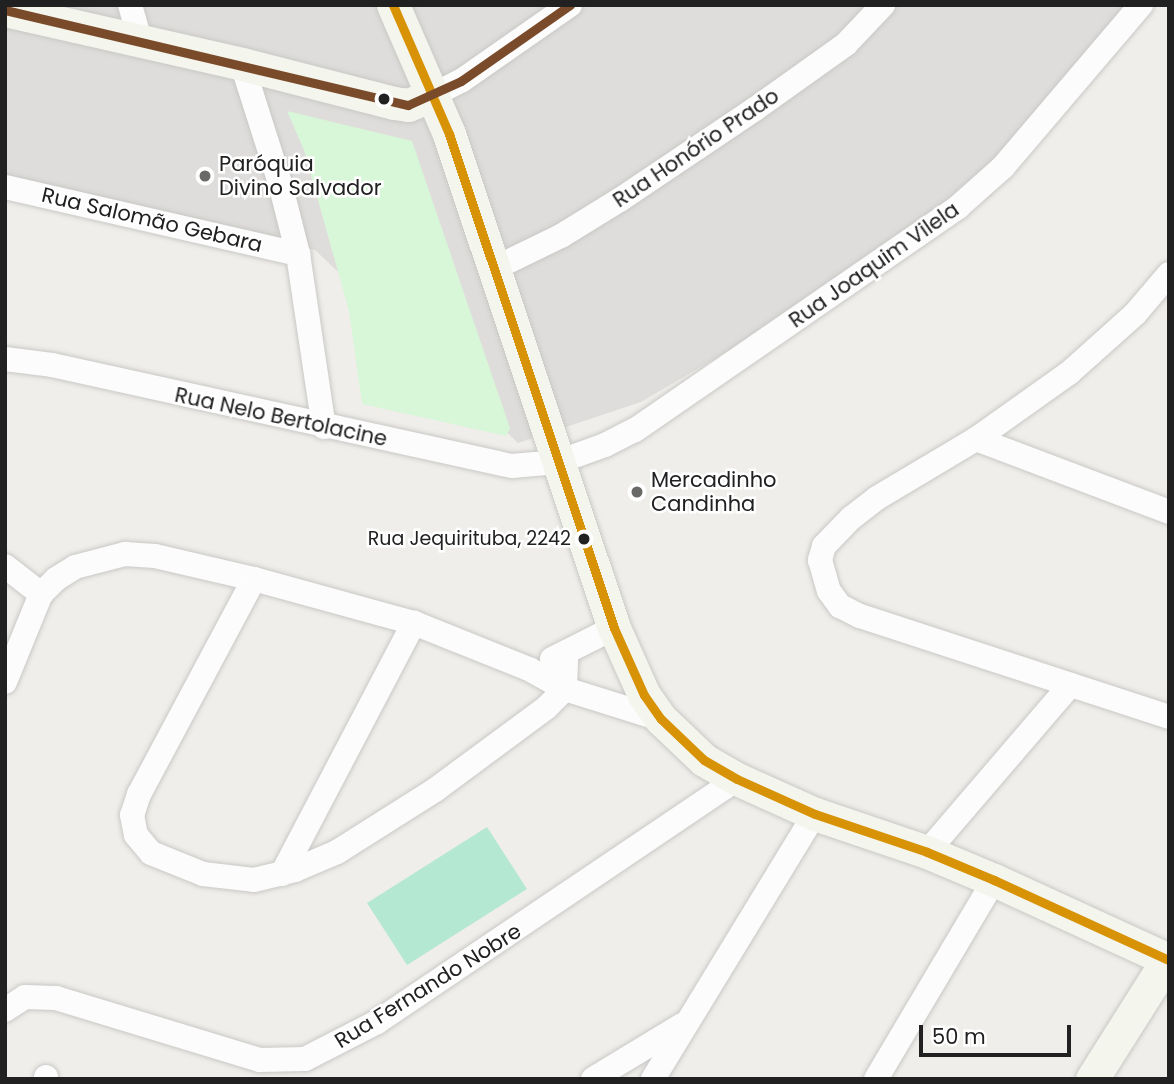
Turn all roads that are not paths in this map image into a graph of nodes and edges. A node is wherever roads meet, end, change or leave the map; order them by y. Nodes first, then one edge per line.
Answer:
1 (130, 5) edge
2 (393, 5) edge
3 (570, 5) edge
4 (883, 5) edge
5 (1140, 5) edge
6 (5, 10) edge
7 (141, 43) junction
8 (242, 64) junction
9 (433, 94) junction
10 (5, 187) edge
11 (298, 254) junction
12 (493, 269) junction
13 (1169, 274) edge
14 (5, 359) edge
15 (324, 427) junction
16 (976, 439) junction
17 (558, 462) junction
18 (1169, 512) edge
19 (5, 566) edge
20 (254, 579) junction
21 (41, 594) junction
22 (414, 623) junction
23 (614, 628) junction
24 (566, 653) junction
25 (528, 669) junction
26 (5, 682) edge
27 (1070, 685) junction
28 (565, 689) junction
29 (1169, 718) edge
30 (660, 719) junction
31 (737, 779) junction
32 (815, 814) junction
33 (927, 852) junction
34 (282, 874) junction
35 (994, 880) junction
36 (1169, 959) edge
37 (5, 1010) edge
38 (684, 1024) junction
39 (593, 1079) edge
40 (653, 1079) edge
41 (876, 1079) edge
42 (1092, 1079) edge

1 - 7 street
2 - 9 main road
3 - 9 street
4 - 12 street, Rua Honório Prado
5 - 17 street, Rua Joaquim Vilela
6 - 7 main road
7 - 8 main road
8 - 9 main road
8 - 11 street
9 - 12 main road
10 - 11 street, Rua Salomão Gebara
11 - 15 street
12 - 17 main road
13 - 16 street
14 - 15 street, Rua Nelo Bertolacine
15 - 17 street, Rua Nelo Bertolacine
16 - 18 street
16 - 27 street
17 - 23 main road
19 - 21 street
20 - 21 street
20 - 22 street
20 - 34 street
21 - 26 street
22 - 25 street
22 - 34 street
23 - 24 street
23 - 30 main road
24 - 25 street
24 - 28 street
25 - 28 street
27 - 29 street
27 - 33 street
28 - 30 street
28 - 34 street
30 - 31 main road
31 - 32 main road
31 - 37 street, Rua Fernando Nobre
32 - 33 main road
32 - 38 street
33 - 35 main road
35 - 36 main road
35 - 41 street
36 - 42 main road
38 - 39 street
38 - 40 street

